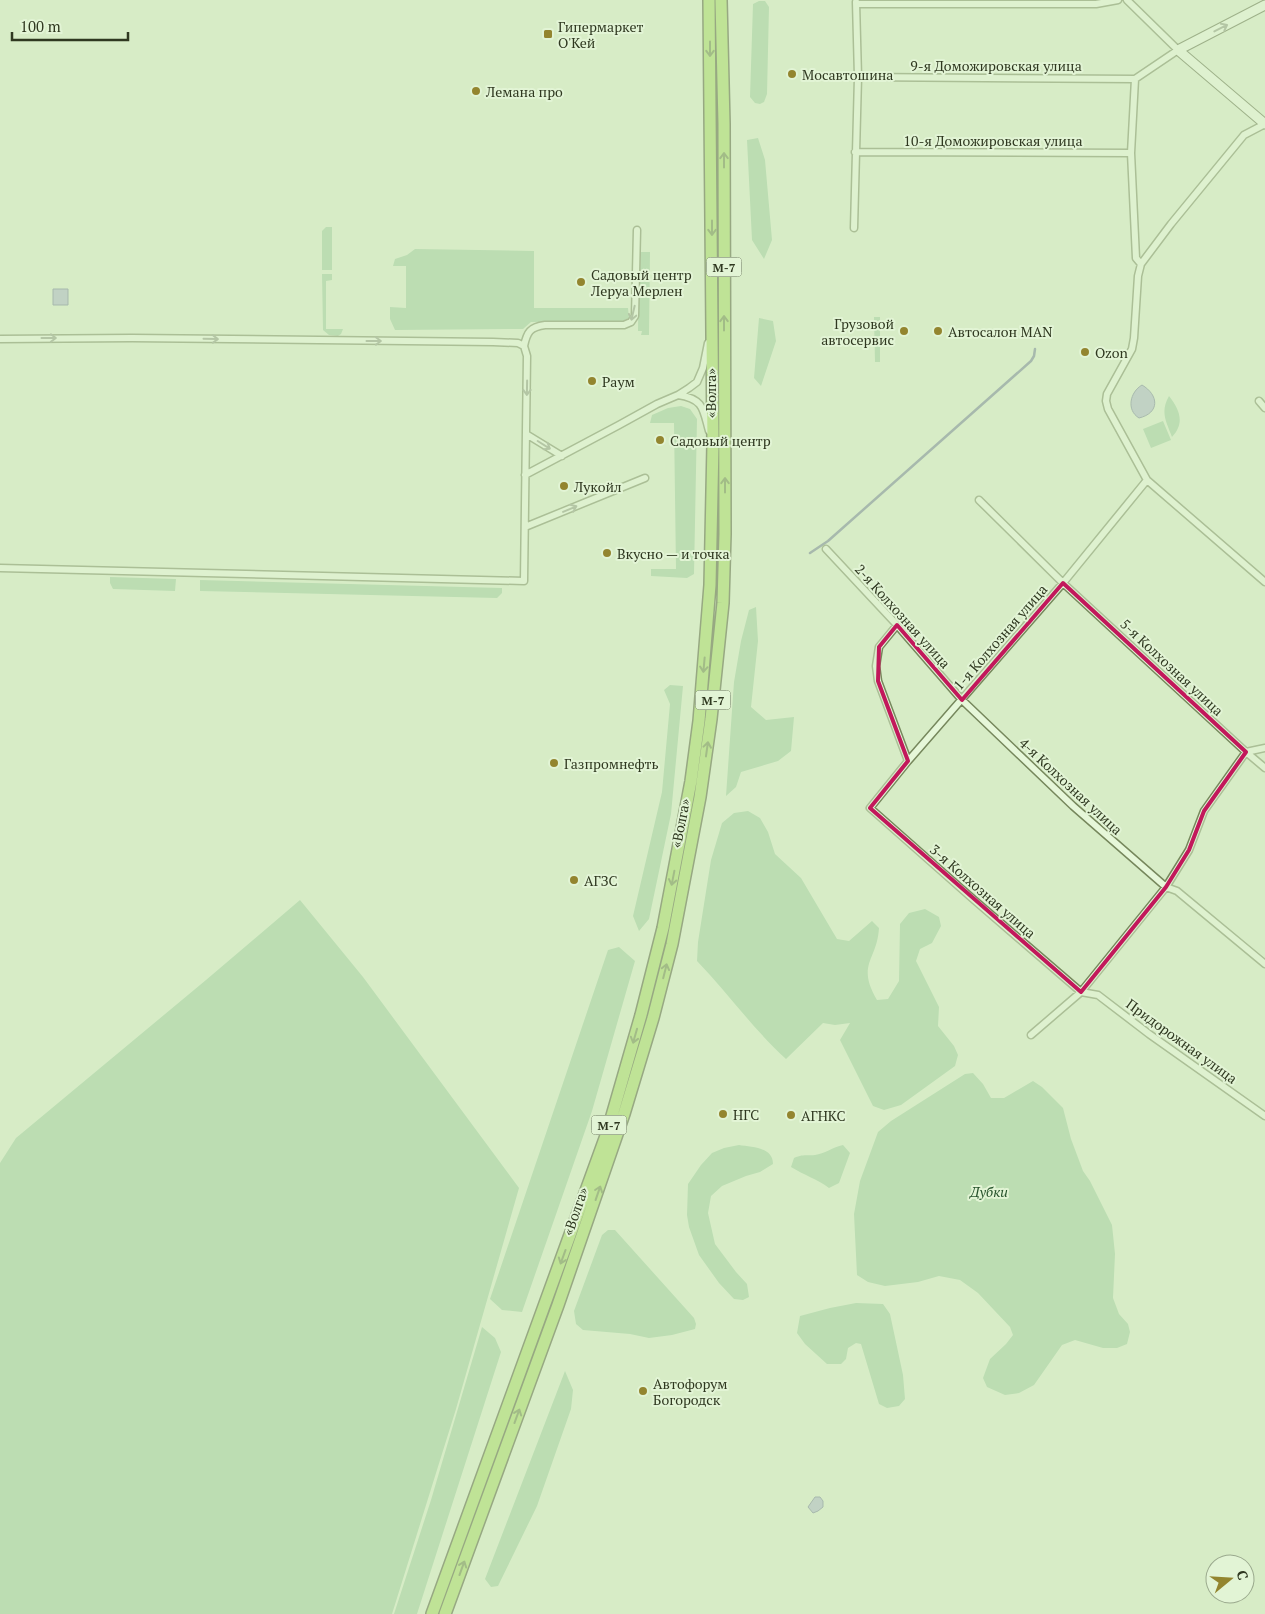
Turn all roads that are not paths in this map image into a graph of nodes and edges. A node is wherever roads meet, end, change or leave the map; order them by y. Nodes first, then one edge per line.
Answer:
1 (709, 0) edge
2 (721, 0) edge
3 (1118, 0) edge
4 (1127, 0) edge
5 (856, 2) edge
6 (1265, 5) edge
7 (1178, 50) junction
8 (858, 77) junction
9 (1134, 79) junction
10 (1265, 124) edge
11 (855, 152) junction
12 (1131, 153) junction
13 (854, 228) dead end
14 (637, 230) dead end
15 (1141, 264) junction
16 (712, 319) junction
17 (0, 338) edge
18 (524, 346) junction
19 (678, 395) junction
20 (1259, 401) dead end
21 (1265, 408) edge
22 (526, 434) junction
23 (713, 444) junction
24 (562, 456) junction
25 (526, 475) junction
26 (645, 478) dead end
27 (1147, 480) junction
28 (979, 500) dead end
29 (525, 527) junction
30 (826, 549) dead end
31 (0, 568) edge
32 (1265, 582) edge
33 (1063, 583) junction
34 (897, 625) junction
35 (962, 700) junction
36 (1265, 748) edge
37 (1246, 752) junction
38 (908, 761) junction
39 (1265, 768) edge
40 (870, 808) joint
41 (1166, 887) junction
42 (1265, 964) edge
43 (1081, 992) junction
44 (1031, 1035) dead end
45 (1265, 1116) edge
46 (432, 1614) edge
47 (445, 1614) edge

1 -> 16 highway, «Волга» / М-7
47 -> 2 highway, «Волга» / М-7
3 - 5 street
4 - 7 street
5 - 8 street
7 -> 6 street
7 - 9 street
7 - 10 street
8 - 9 street, 9-я Доможировская улица
8 - 11 street
9 - 12 street
10 - 15 street
11 - 12 street, 10-я Доможировская улица
11 - 13 street
12 - 15 street
14 -> 18 street
15 - 27 street
16 - 19 street
16 - 23 highway, «Волга» / М-7
17 -> 18 street
18 -> 22 street
19 - 23 street
19 - 24 street
20 - 21 street
22 -> 24 street
22 - 25 street
23 -> 46 highway, «Волга» / М-7
24 - 25 street
25 - 29 street
29 -> 26 street
27 - 32 street
27 - 33 street, 1-я Колхозная улица
28 - 33 street, 5-я Колхозная улица
29 - 31 street
30 - 34 street, 2-я Колхозная улица
33 - 35 street, 1-я Колхозная улица
33 - 37 street, 5-я Колхозная улица
34 - 35 street, 2-я Колхозная улица
34 - 38 street
35 - 38 street, 1-я Колхозная улица
35 - 41 street, 4-я Колхозная улица
36 - 37 street
37 - 39 street, 5-я Колхозная улица
37 - 41 street
38 - 40 street, 1-я Колхозная улица
40 - 43 street, 3-я Колхозная улица
41 - 42 street, 4-я Колхозная улица
41 - 43 street
43 - 44 street
43 - 45 street, Придорожная улица

